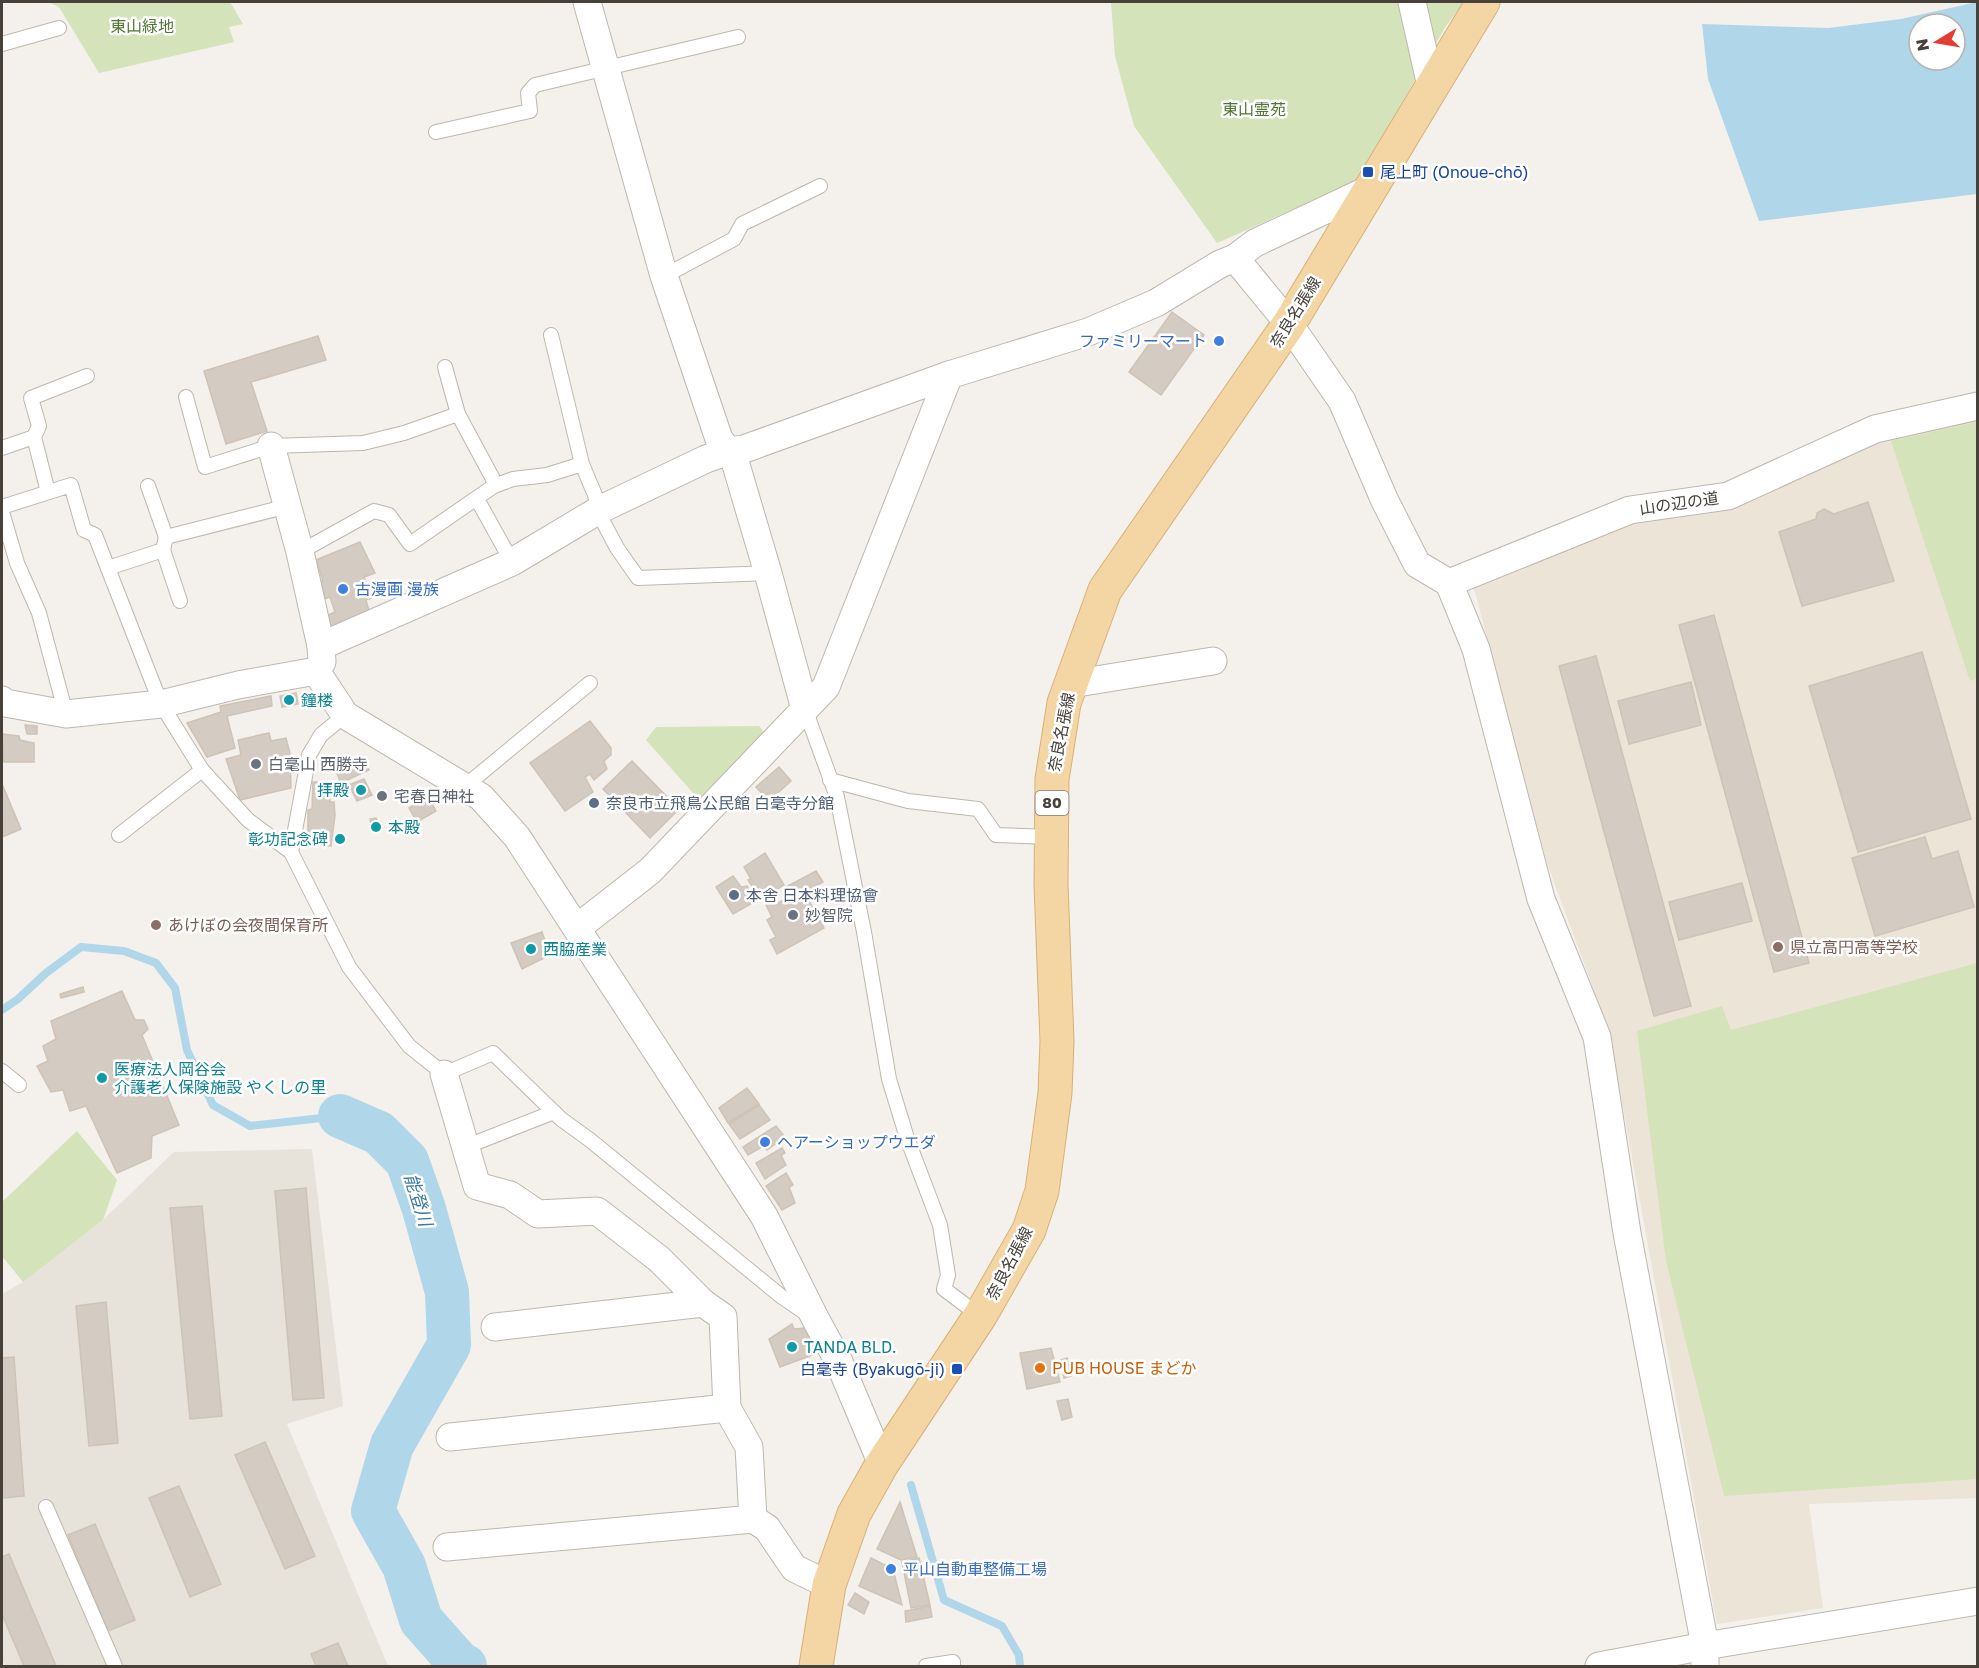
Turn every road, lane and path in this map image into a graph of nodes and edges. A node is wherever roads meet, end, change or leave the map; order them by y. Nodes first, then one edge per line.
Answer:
1 (587, 2) edge
2 (1412, 2) edge
3 (1484, 2) edge
4 (59, 28) dead end
5 (738, 37) dead end
6 (2, 44) edge
7 (605, 69) junction
8 (1431, 86) junction
9 (436, 132) dead end
10 (820, 186) dead end
11 (1370, 189) junction
12 (1235, 258) junction
13 (664, 276) junction
14 (1289, 324) junction
15 (551, 335) dead end
16 (445, 367) dead end
17 (949, 375) junction
18 (87, 376) dead end
19 (186, 397) dead end
20 (1977, 406) edge
21 (458, 414) junction
22 (34, 437) junction
23 (271, 446) junction
24 (2, 448) edge
25 (729, 451) junction
26 (582, 464) junction
27 (148, 486) dead end
28 (494, 486) junction
29 (48, 492) junction
30 (477, 499) junction
31 (288, 506) junction
32 (2, 509) edge
33 (599, 510) junction
34 (164, 544) junction
35 (300, 552) junction
36 (512, 562) junction
37 (108, 568) junction
38 (768, 573) junction
39 (1449, 583) junction
40 (180, 601) dead end
41 (318, 659) junction
42 (1213, 661) dead end
43 (590, 682) dead end
44 (1071, 684) junction
45 (2, 700) edge
46 (161, 704) junction
47 (805, 709) junction
48 (66, 714) junction
49 (345, 715) junction
50 (202, 770) junction
51 (830, 780) junction
52 (464, 787) junction
53 (119, 835) dead end
54 (1052, 837) junction
55 (291, 852) junction
56 (577, 928) junction
57 (2, 1071) edge
58 (444, 1074) junction
59 (19, 1085) dead end
60 (554, 1112) junction
61 (465, 1147) junction
62 (704, 1303) junction
63 (980, 1316) junction
64 (816, 1320) junction
65 (495, 1327) dead end
66 (727, 1408) junction
67 (450, 1437) dead end
68 (882, 1464) junction
69 (46, 1507) dead end
70 (753, 1519) junction
71 (447, 1547) dead end
72 (829, 1585) junction
73 (1977, 1601) edge
74 (1705, 1656) edge
75 (115, 1666) edge
76 (816, 1666) edge
77 (926, 1666) edge
78 (953, 1666) edge
79 (1599, 1666) edge

1 - 7 street
2 - 8 street
3 - 8 main road, 奈良名張線 / 80
4 - 6 lane
5 - 7 lane
7 - 9 lane
7 - 13 street
8 - 11 main road, 奈良名張線 / 80
10 - 13 lane
11 - 12 street
11 - 14 main road, 奈良名張線 / 80
12 - 14 street
12 - 17 street
13 - 25 street
14 - 39 street
14 - 44 main road, 奈良名張線 / 80
15 - 26 lane
16 - 21 lane
17 - 25 street
17 - 47 street
18 - 22 lane
19 - 23 lane
20 - 39 street, 山の辺の道
21 - 23 lane
21 - 28 lane
22 - 24 lane
22 - 29 lane
23 - 31 street
25 - 33 street
25 - 38 street
26 - 28 lane
26 - 33 lane
27 - 34 lane
28 - 30 lane
29 - 32 lane
29 - 37 lane
30 - 35 lane
30 - 36 lane
31 - 34 lane
31 - 35 street
32 - 48 lane
33 - 36 street
33 - 38 lane
34 - 37 lane
34 - 40 lane
35 - 41 street
36 - 41 street
37 - 46 lane
38 - 47 street
39 - 74 street
41 - 46 street
41 - 49 street
42 - 44 street
43 - 52 lane
44 - 54 main road, 奈良名張線 / 80
45 - 48 street
46 - 48 street
46 - 50 lane
47 - 51 lane
47 - 56 street
49 - 52 street
49 - 55 lane
50 - 53 lane
50 - 55 lane
51 - 54 lane
51 - 63 lane
52 - 56 street
54 - 63 main road, 奈良名張線 / 80
55 - 58 lane
56 - 64 street
57 - 59 lane
58 - 60 lane
58 - 61 street
60 - 61 lane
60 - 64 lane
61 - 62 street
62 - 65 street
62 - 66 street
63 - 68 main road, 奈良名張線 / 80
64 - 68 street
66 - 67 street
66 - 70 street
68 - 72 main road, 奈良名張線 / 80
69 - 75 lane
70 - 71 street
70 - 72 street
72 - 76 main road, 奈良名張線 / 80
73 - 74 street
74 - 79 street
77 - 78 lane

